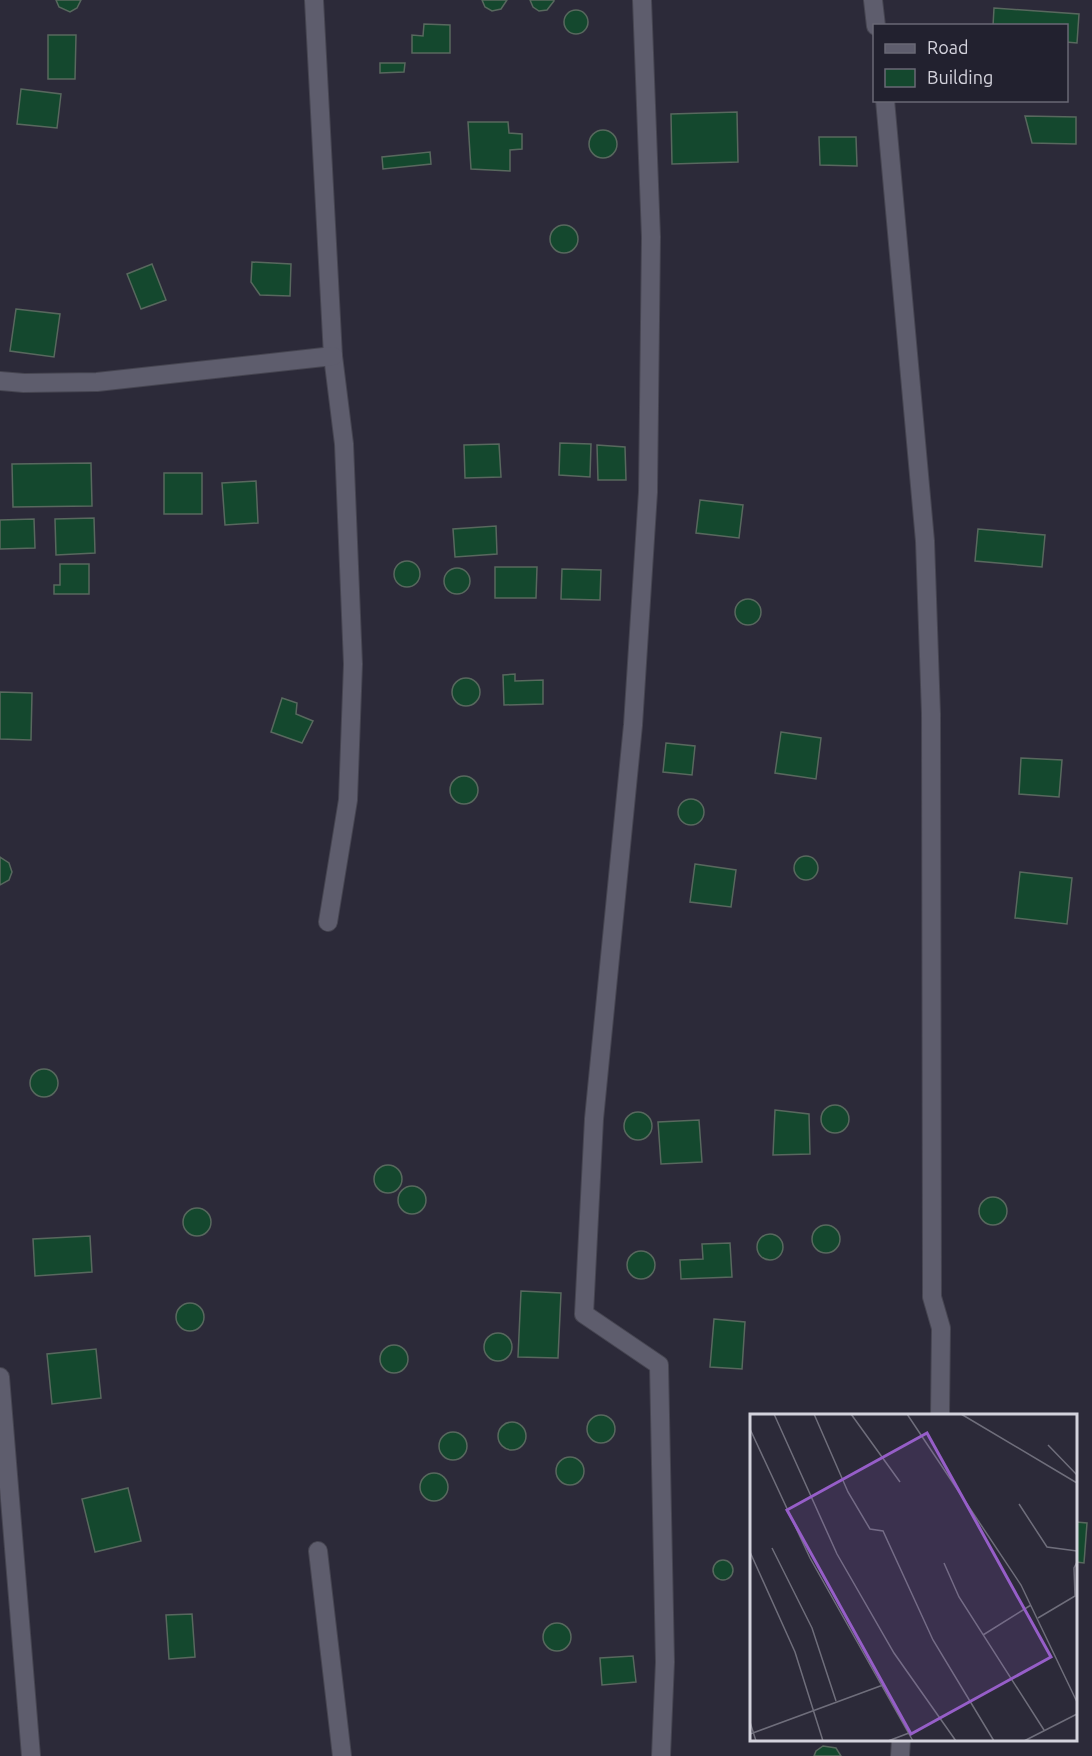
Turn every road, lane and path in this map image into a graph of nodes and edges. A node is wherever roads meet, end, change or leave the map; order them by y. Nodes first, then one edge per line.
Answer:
1 (315, 0) edge
2 (642, 0) edge
3 (873, 0) edge
4 (876, 24) edge
5 (885, 102) edge
6 (333, 356) junction
7 (0, 381) edge
8 (328, 922) dead end
9 (0, 1377) edge
10 (940, 1414) edge
11 (318, 1551) dead end
12 (901, 1741) edge
13 (32, 1756) edge
14 (342, 1756) edge
15 (661, 1756) edge
16 (900, 1756) edge

1 - 6 street
2 - 15 street
3 - 4 street
5 - 10 street
6 - 7 street
6 - 8 street
9 - 13 street
11 - 14 street
12 - 16 street

